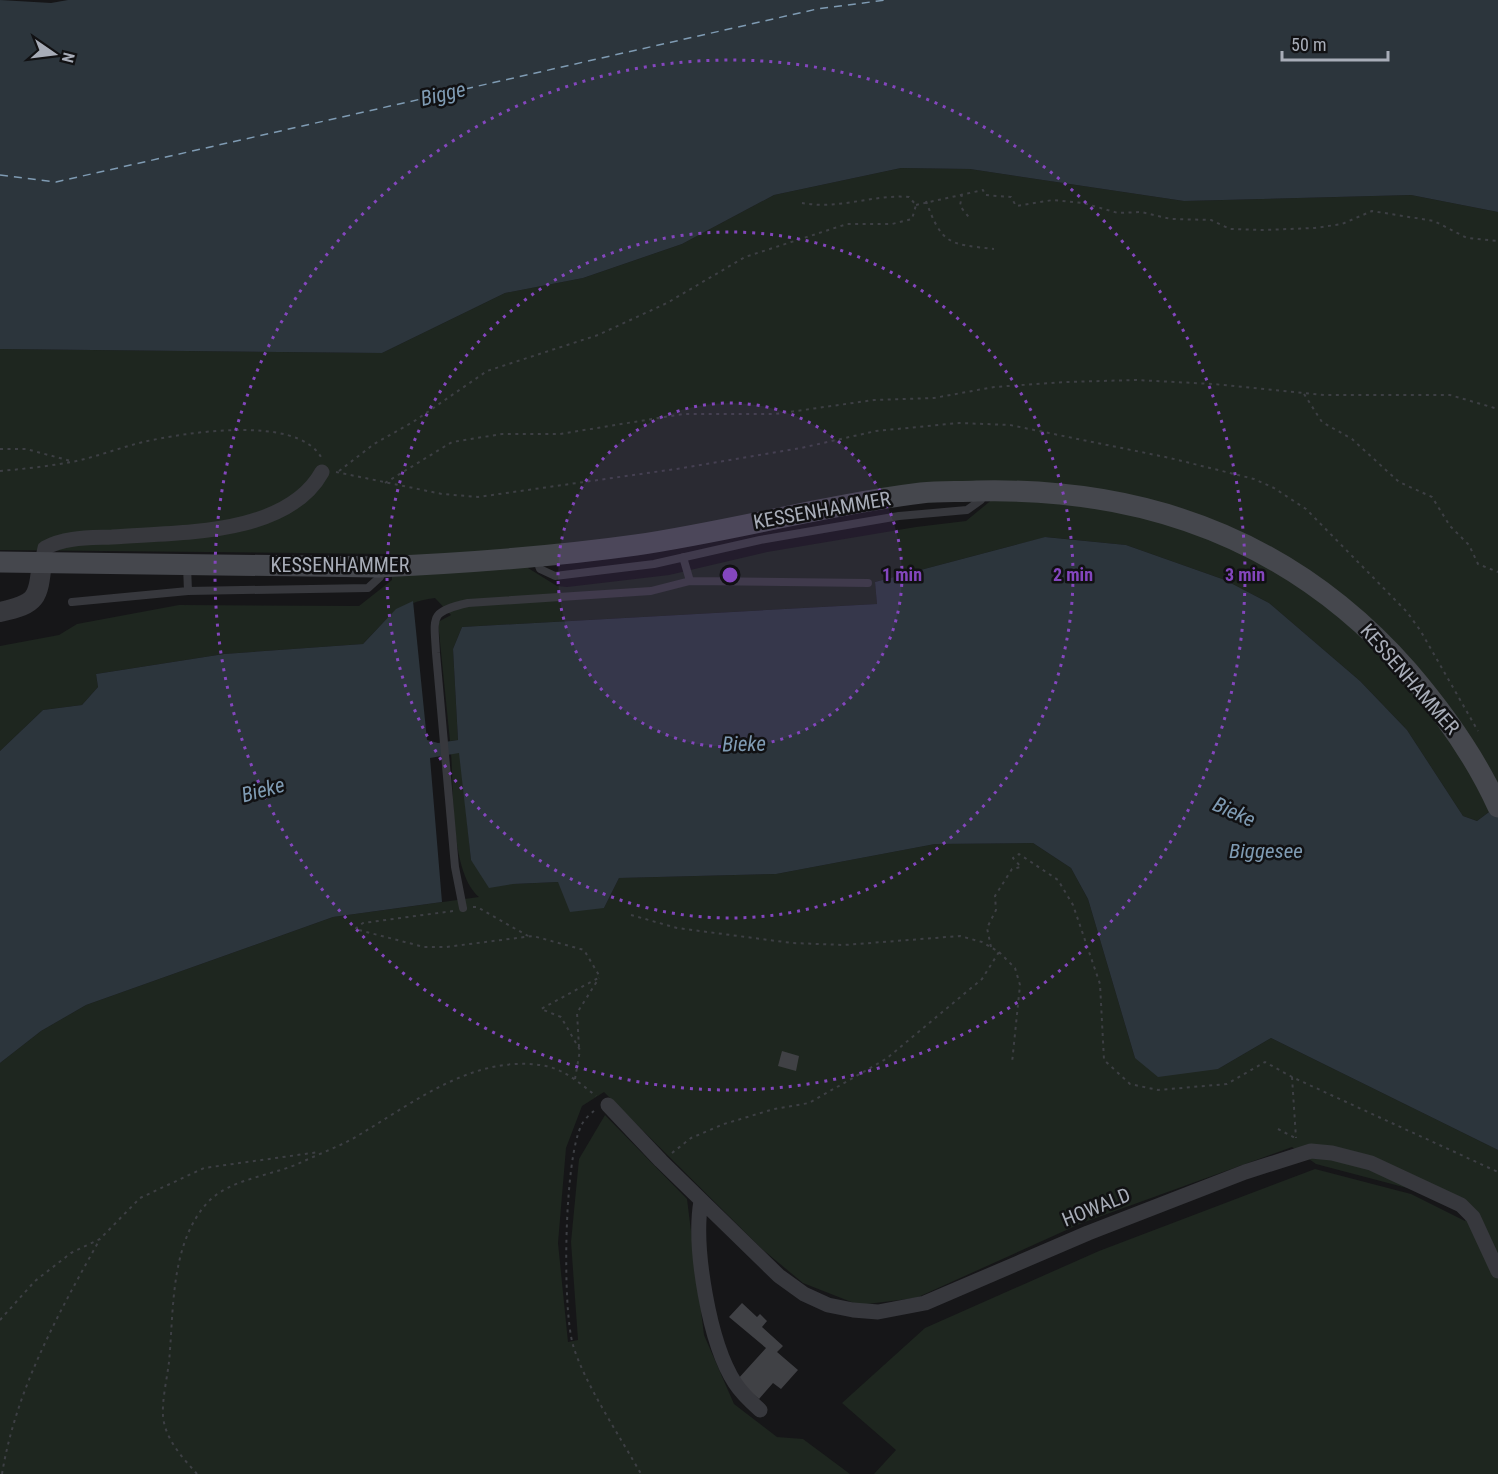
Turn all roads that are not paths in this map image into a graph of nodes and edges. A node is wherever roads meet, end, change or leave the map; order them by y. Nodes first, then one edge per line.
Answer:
1 (322, 472) road end
2 (984, 491) junction
3 (536, 556) junction
4 (684, 557) junction
5 (0, 562) edge
6 (42, 562) junction
7 (187, 565) junction
8 (379, 567) junction
9 (690, 581) junction
10 (868, 583) dead end
11 (188, 591) junction
12 (72, 602) dead end
13 (0, 612) edge
14 (1494, 798) edge
15 (463, 908) road end
16 (608, 1106) road end
17 (702, 1201) junction
18 (1498, 1271) edge
19 (760, 1410) dead end

1 - 6 street
2 - 3 main road, KESSENHAMMER
2 - 4 lane
2 - 14 main road, KESSENHAMMER
3 - 4 lane
3 - 8 main road, KESSENHAMMER
4 - 9 lane
5 - 6 main road, KESSENHAMMER
6 - 7 main road, KESSENHAMMER
6 - 13 street
7 - 8 main road, KESSENHAMMER
7 - 11 lane
8 - 11 lane
9 - 10 lane
9 - 15 lane
11 - 12 lane
16 - 17 street, HOWALD
17 - 18 street, HOWALD
17 - 19 street

